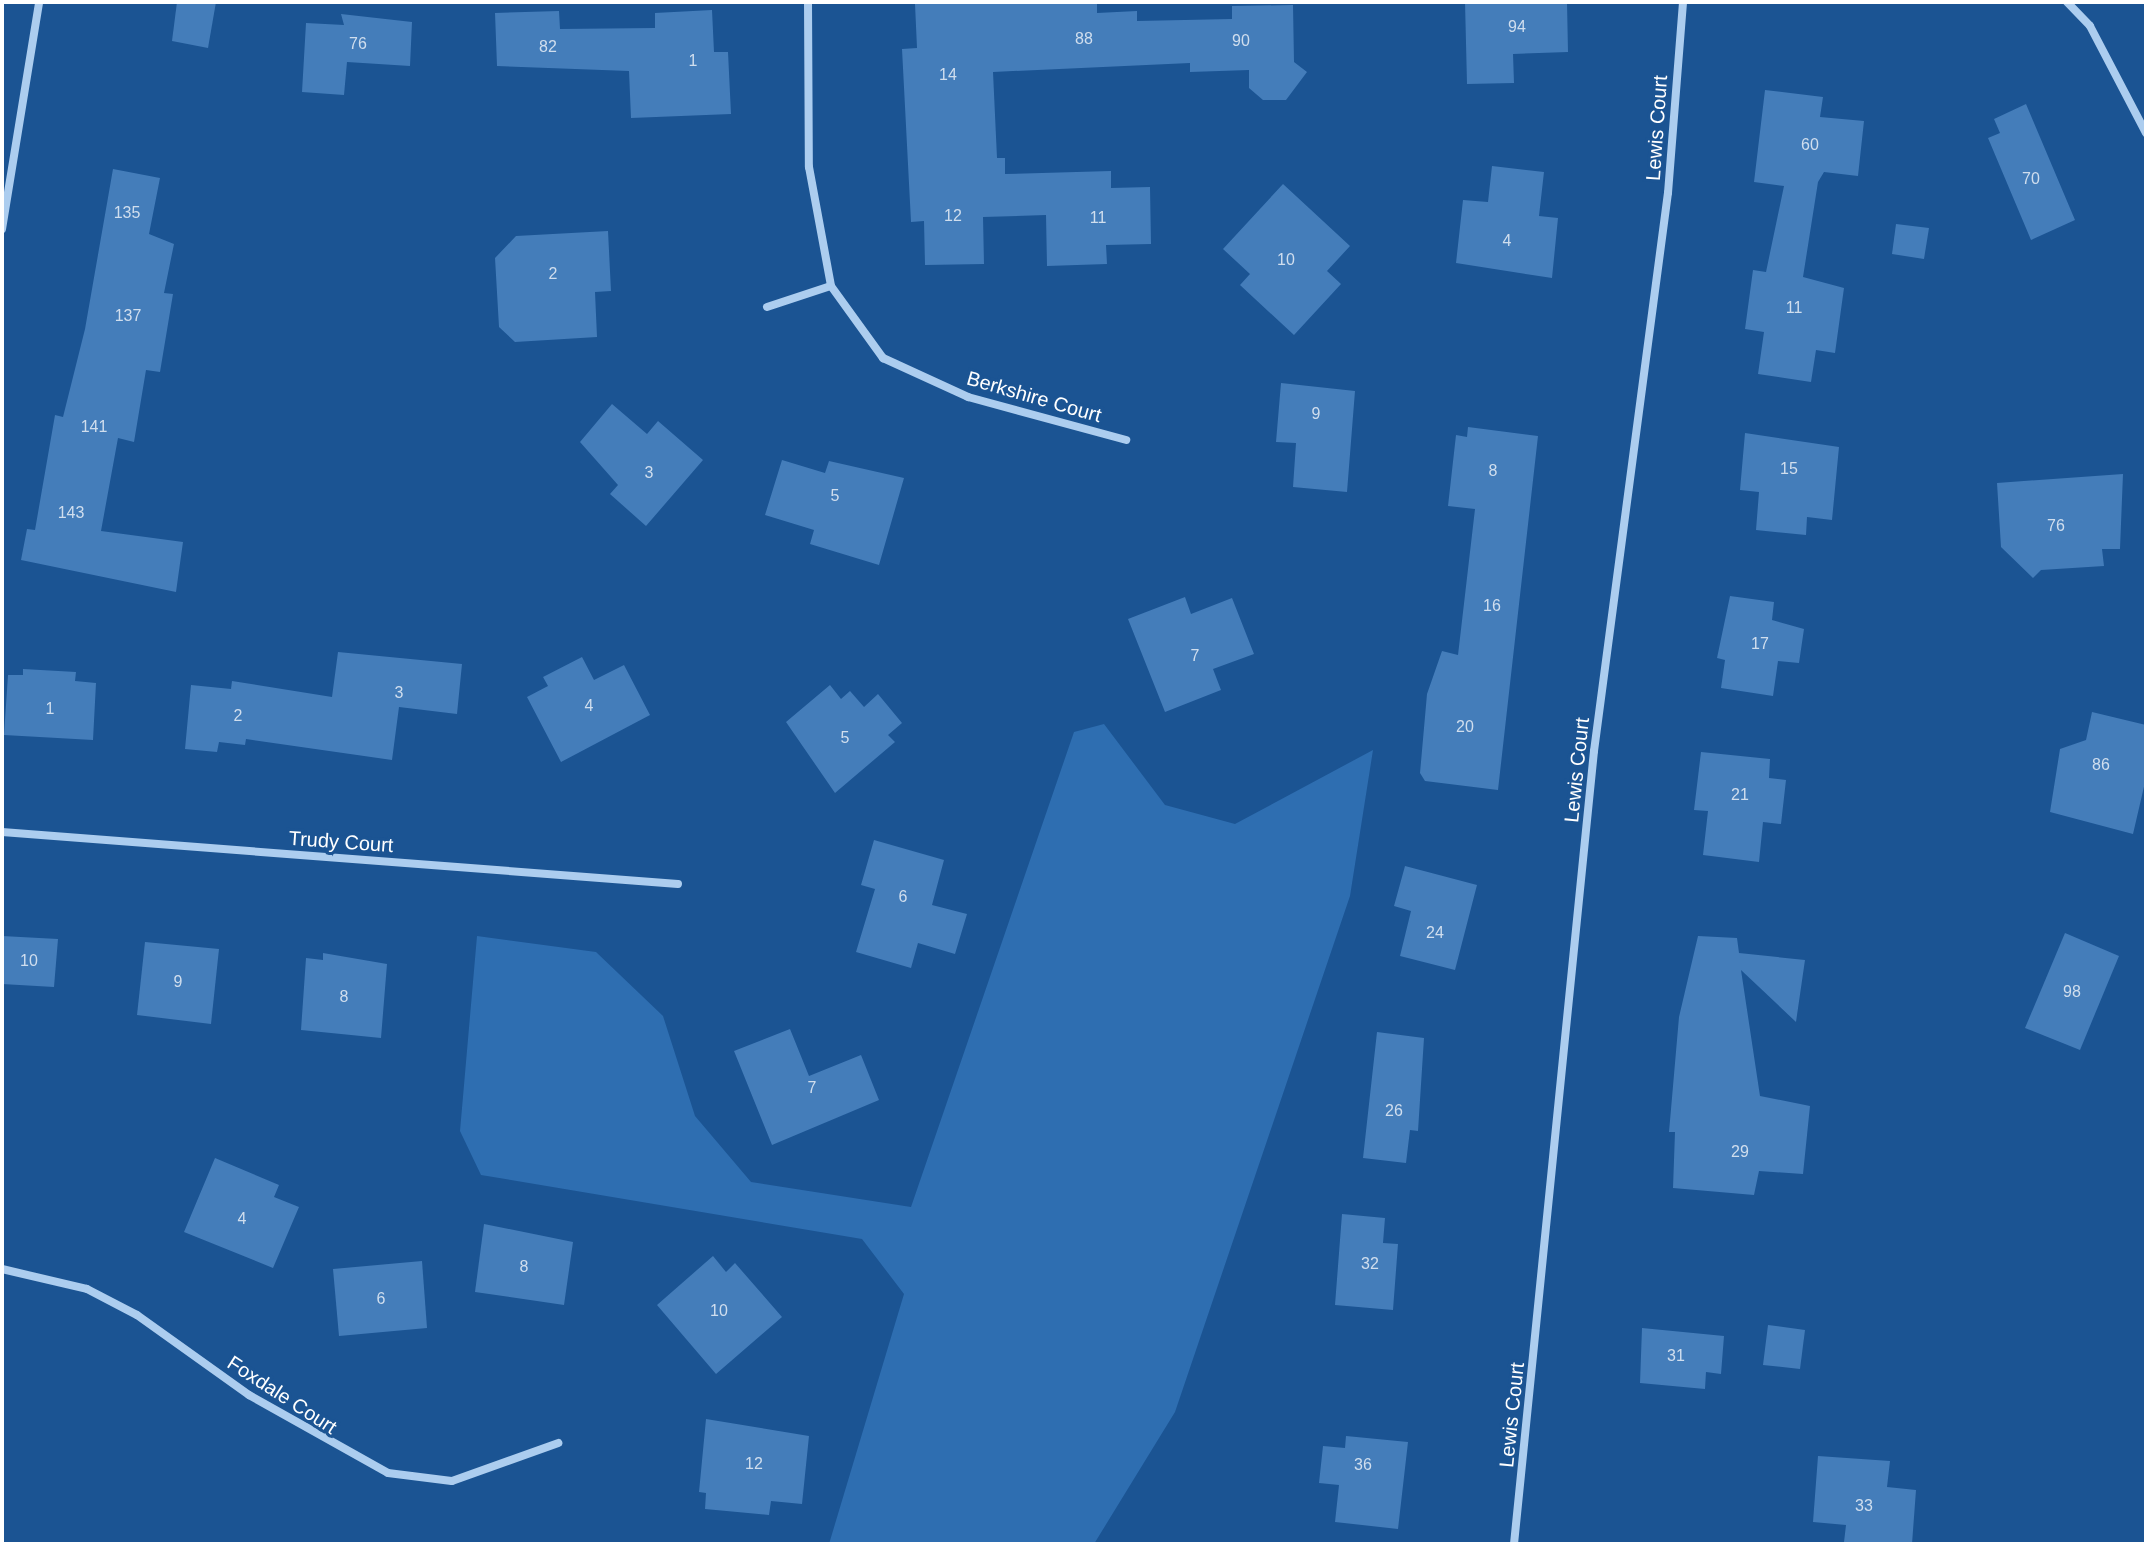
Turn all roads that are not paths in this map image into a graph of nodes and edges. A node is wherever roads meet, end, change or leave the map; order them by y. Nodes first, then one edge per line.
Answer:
1 (39, 2) edge
2 (808, 2) edge
3 (1683, 2) edge
4 (2067, 2) edge
5 (2146, 133) edge
6 (2, 229) edge
7 (831, 286) junction
8 (767, 307) dead end
9 (1126, 440) dead end
10 (2, 832) edge
11 (678, 884) dead end
12 (2, 1269) edge
13 (558, 1443) dead end
14 (1514, 1544) edge

1 - 6 street
2 - 7 street, Berkshire Court
3 - 14 street, Lewis Court
4 - 5 street
7 - 8 street
7 - 9 street, Berkshire Court
10 - 11 street, Trudy Court
12 - 13 street, Foxdale Court

